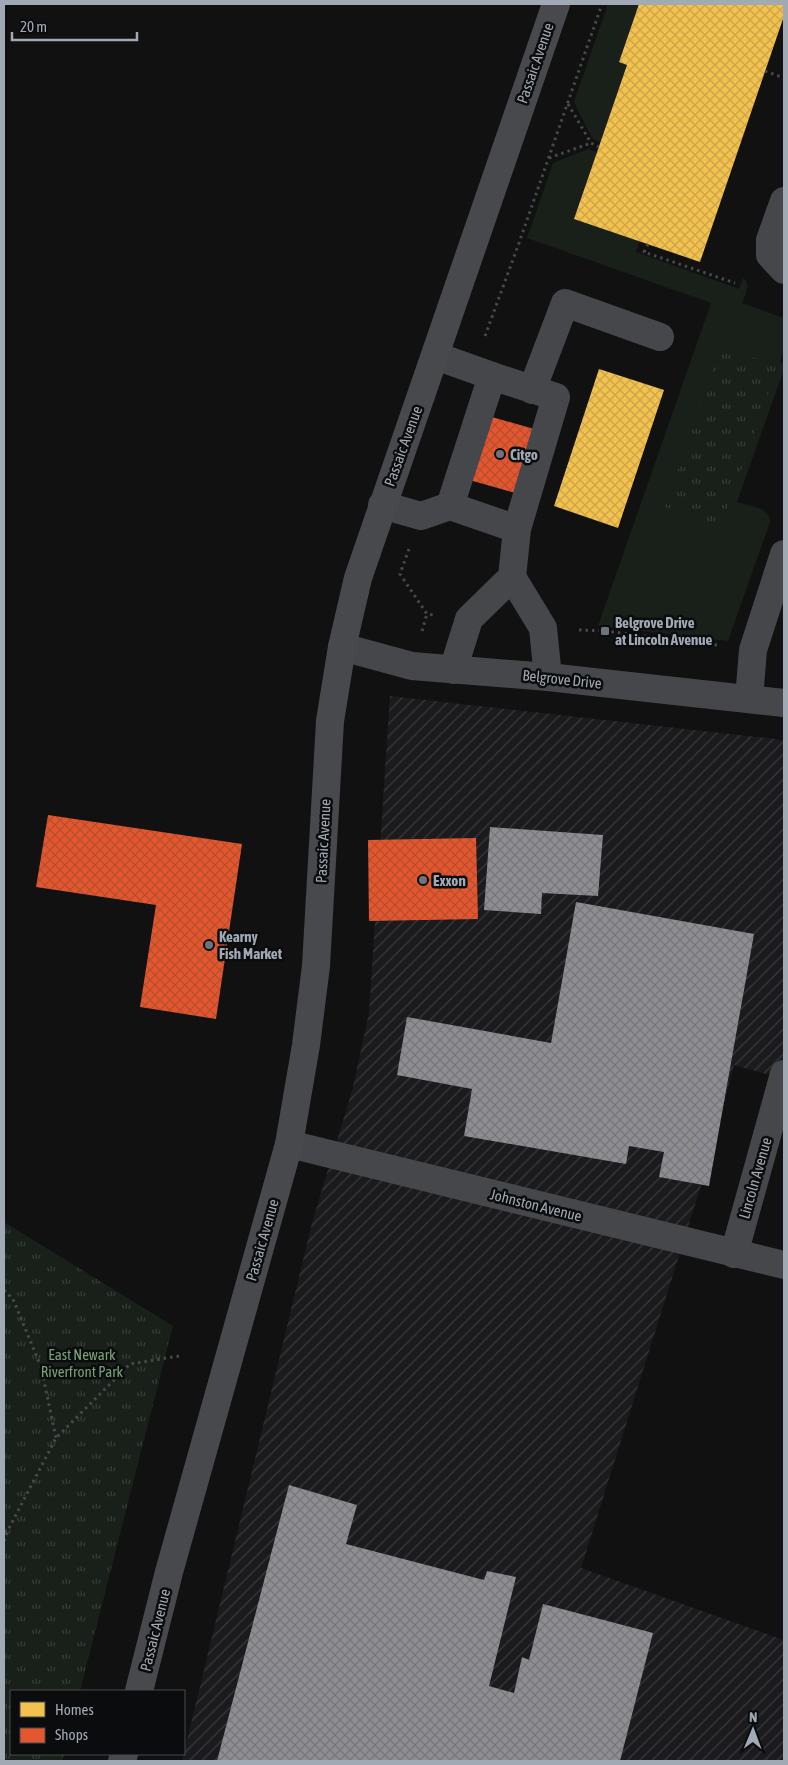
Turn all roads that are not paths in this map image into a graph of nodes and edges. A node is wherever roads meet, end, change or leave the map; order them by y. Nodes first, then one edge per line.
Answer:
1 (556, 4) edge
2 (784, 201) edge
3 (784, 270) edge
4 (660, 337) dead end
5 (436, 356) junction
6 (492, 376) junction
7 (532, 390) junction
8 (382, 505) junction
9 (450, 506) junction
10 (517, 528) junction
11 (784, 554) edge
12 (512, 577) junction
13 (342, 647) junction
14 (453, 670) junction
15 (548, 677) junction
16 (749, 699) junction
17 (784, 703) edge
18 (784, 1074) edge
19 (289, 1144) junction
20 (734, 1254) junction
21 (784, 1265) edge
22 (139, 1690) edge

1 - 5 main road, Passaic Avenue
2 - 3 street
4 - 7 street
5 - 6 street
5 - 8 main road, Passaic Avenue
6 - 7 street
6 - 9 street
7 - 10 street
8 - 9 street
8 - 13 main road, Passaic Avenue
9 - 10 street
10 - 12 street
11 - 16 street
12 - 14 street
12 - 15 street
13 - 14 street, Belgrove Drive
13 - 19 main road, Passaic Avenue
14 - 15 street, Belgrove Drive
15 - 16 street, Belgrove Drive
16 - 17 street, Belgrove Drive
18 - 20 street, Lincoln Avenue
19 - 20 street, Johnston Avenue
19 - 22 main road, Passaic Avenue
20 - 21 street, Johnston Avenue

